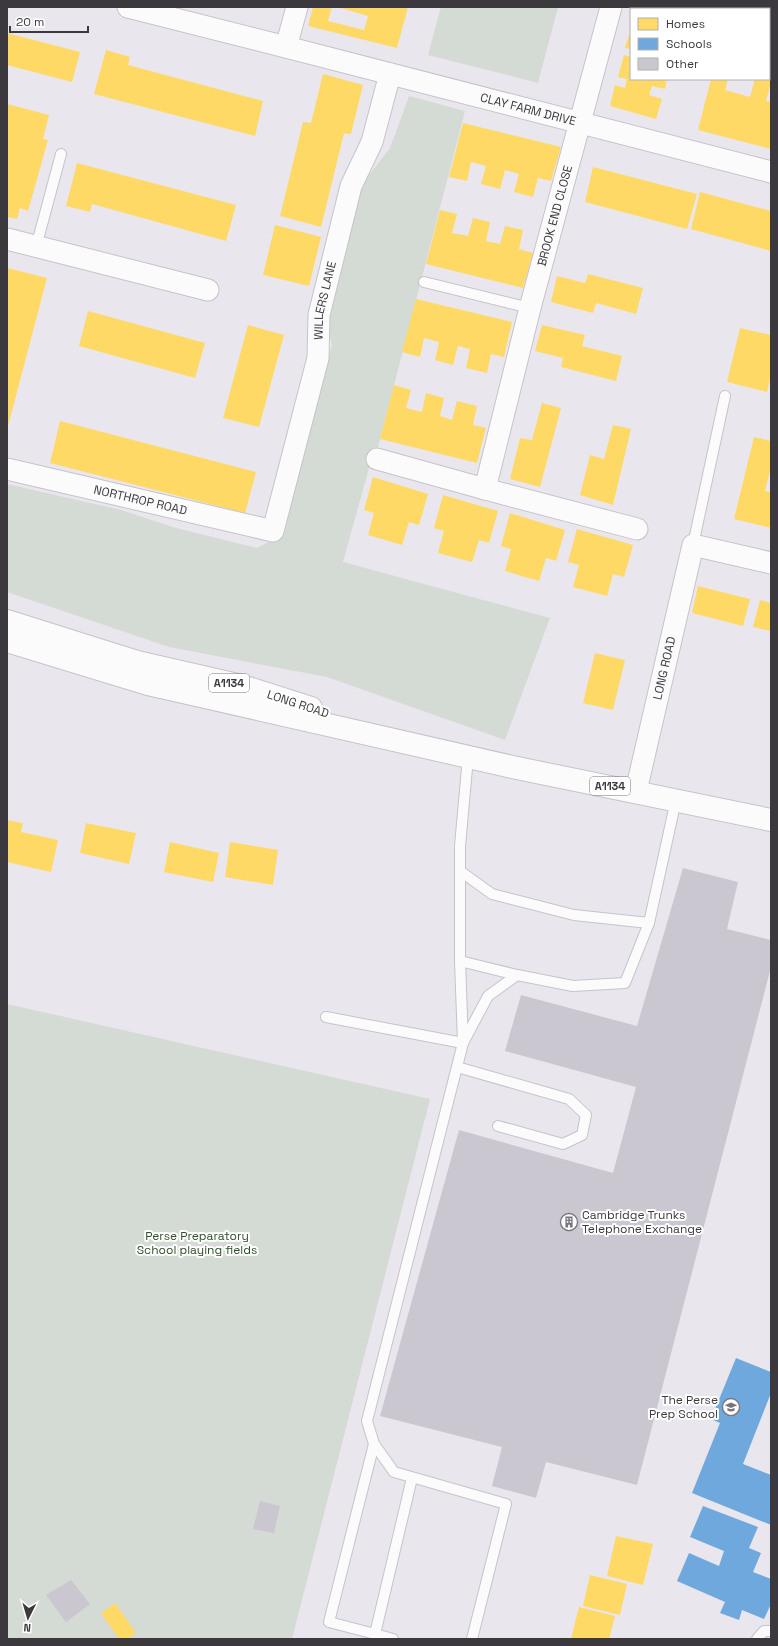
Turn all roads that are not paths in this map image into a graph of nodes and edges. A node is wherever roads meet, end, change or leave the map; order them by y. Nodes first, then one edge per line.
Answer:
1 (128, 7) edge
2 (297, 7) edge
3 (610, 7) edge
4 (286, 48) junction
5 (390, 74) junction
6 (579, 122) junction
7 (61, 154) dead end
8 (771, 172) edge
9 (7, 239) edge
10 (36, 247) junction
11 (424, 282) dead end
12 (208, 290) dead end
13 (530, 308) junction
14 (725, 396) dead end
15 (377, 459) dead end
16 (7, 469) edge
17 (484, 489) junction
18 (637, 529) dead end
19 (273, 531) joint
20 (693, 545) junction
21 (771, 563) edge
22 (7, 621) edge
23 (7, 641) edge
24 (458, 755) junction
25 (636, 791) junction
26 (676, 800) junction
27 (771, 820) edge
28 (460, 871) junction
29 (649, 923) junction
30 (460, 961) junction
31 (517, 975) junction
32 (326, 1017) dead end
33 (463, 1043) junction
34 (457, 1067) junction
35 (498, 1126) dead end
36 (374, 1444) junction
37 (412, 1478) junction
38 (771, 1631) edge
39 (375, 1634) junction
40 (393, 1639) edge
41 (472, 1639) edge
42 (757, 1639) edge

1 - 4 street, CLAY FARM DRIVE
2 - 4 street
3 - 6 street, BROOK END CLOSE
4 - 5 street, CLAY FARM DRIVE
5 - 6 street, CLAY FARM DRIVE
5 - 19 street, WILLERS LANE
6 - 8 street, CLAY FARM DRIVE
6 - 13 street, BROOK END CLOSE
7 - 10 lane
9 - 10 street
10 - 12 street
11 - 13 lane
13 - 17 street, BROOK END CLOSE
14 - 20 lane
15 - 17 street
16 - 19 street, NORTHROP ROAD
17 - 18 street
20 - 21 street
20 - 25 street, LONG ROAD
22 - 24 main road, LONG ROAD / A1134
23 - 24 main road, LONG ROAD / A1134
24 - 25 main road, LONG ROAD / A1134
24 - 28 lane
25 - 26 main road, LONG ROAD / A1134
26 - 27 main road, LONG ROAD / A1134
26 - 29 lane
28 - 29 lane
28 - 30 lane
29 - 31 lane
30 - 31 lane
30 - 33 lane
31 - 33 lane
32 - 33 lane
33 - 34 lane
34 - 35 lane
34 - 36 lane
36 - 37 lane
36 - 39 lane
37 - 39 lane
37 - 41 lane
38 - 42 lane
39 - 40 lane

